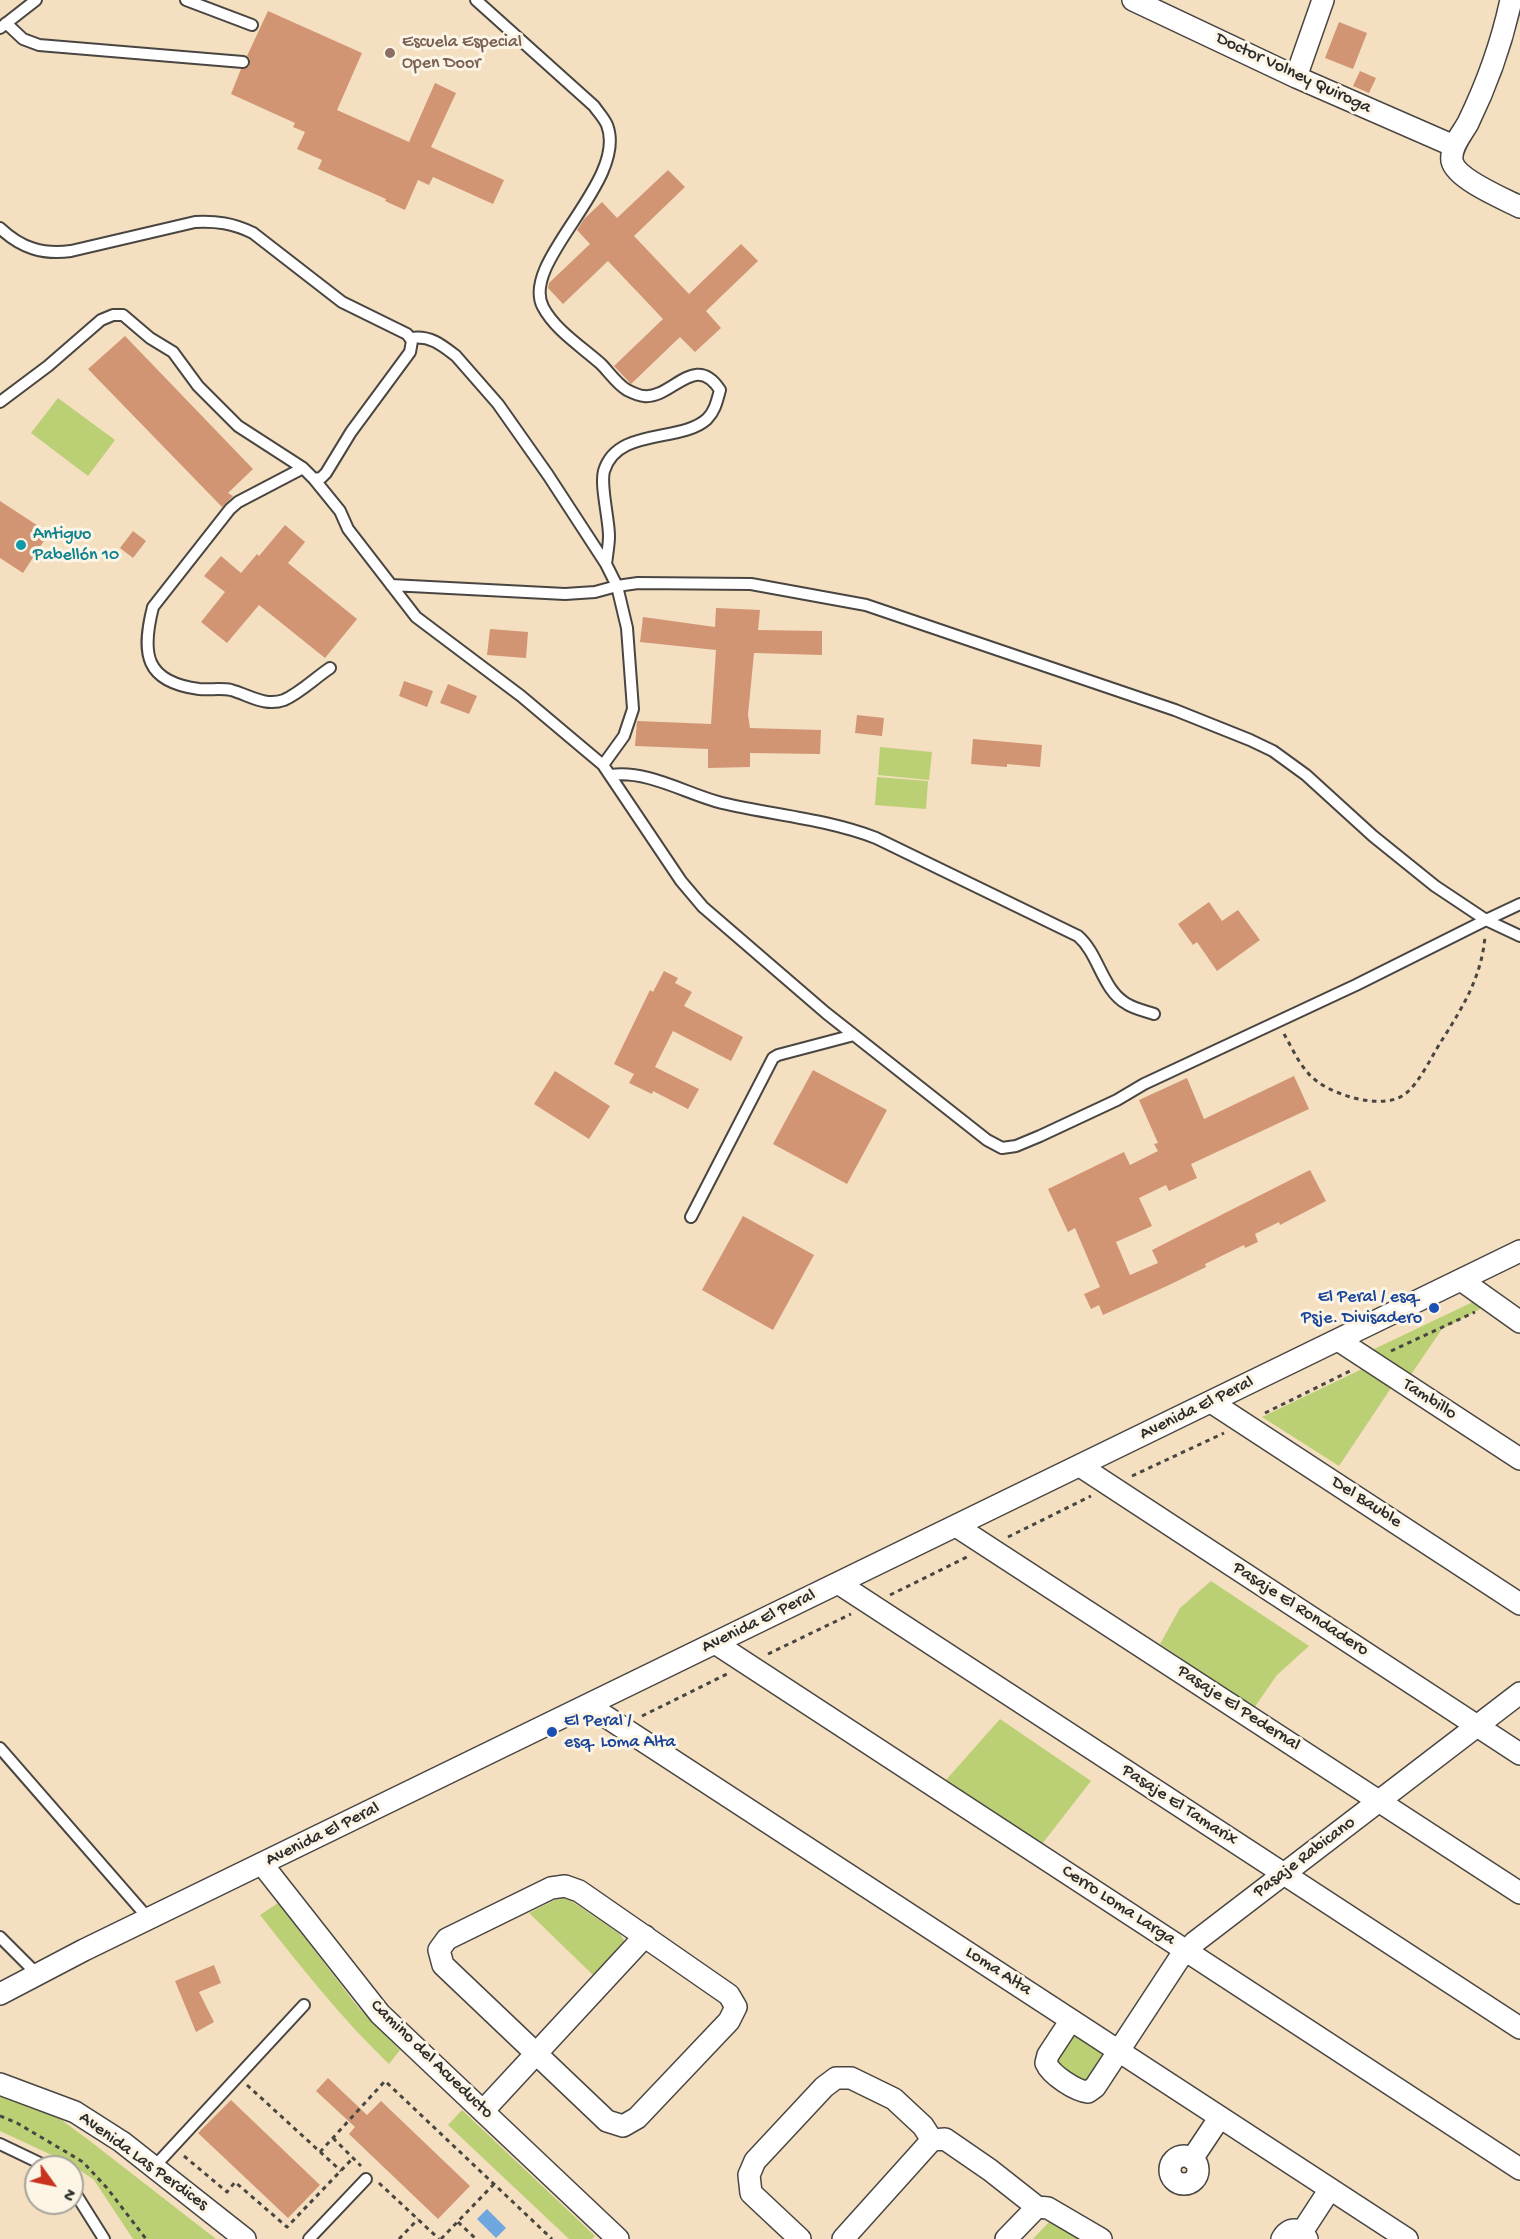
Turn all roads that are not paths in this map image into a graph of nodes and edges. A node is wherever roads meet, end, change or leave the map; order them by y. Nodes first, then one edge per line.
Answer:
1 (36, 0) edge
2 (186, 0) edge
3 (476, 0) edge
4 (1133, 0) edge
5 (1323, 0) edge
6 (1511, 0) edge
7 (3, 25) edge
8 (252, 25) dead end
9 (243, 62) dead end
10 (1296, 77) junction
11 (1454, 147) junction
12 (1520, 207) edge
13 (0, 228) edge
14 (411, 338) junction
15 (0, 402) edge
16 (303, 468) junction
17 (314, 478) junction
18 (606, 564) junction
19 (391, 585) junction
20 (617, 586) junction
21 (330, 668) dead end
22 (603, 765) junction
23 (611, 775) junction
24 (1520, 904) edge
25 (1485, 920) junction
26 (1520, 936) edge
27 (1154, 1014) dead end
28 (854, 1035) junction
29 (691, 1218) dead end
30 (1520, 1251) edge
31 (1461, 1280) junction
32 (1520, 1322) edge
33 (1338, 1340) junction
34 (1211, 1402) junction
35 (1520, 1459) edge
36 (1080, 1466) junction
37 (956, 1526) junction
38 (838, 1583) junction
39 (1520, 1604) edge
40 (715, 1643) junction
41 (1520, 1693) edge
42 (588, 1705) junction
43 (1477, 1725) junction
44 (0, 1748) edge
45 (1520, 1754) edge
46 (1379, 1801) junction
47 (262, 1864) junction
48 (1284, 1874) junction
49 (1520, 1893) edge
50 (149, 1919) junction
51 (0, 1936) edge
52 (645, 1936) junction
53 (1186, 1951) junction
54 (37, 1974) junction
55 (0, 1994) edge
56 (304, 2005) dead end
57 (1071, 2020) junction
58 (1520, 2028) edge
59 (1118, 2051) junction
60 (537, 2053) junction
61 (0, 2084) edge
62 (483, 2111) junction
63 (1220, 2117) junction
64 (932, 2140) junction
65 (0, 2144) edge
66 (24, 2156) edge
67 (1192, 2159) dead end
68 (154, 2167) junction
69 (1520, 2169) edge
70 (366, 2179) dead end
71 (1330, 2189) junction
72 (84, 2207) edge
73 (1037, 2207) junction
74 (1305, 2236) edge
75 (104, 2239) edge
76 (245, 2239) edge
77 (309, 2239) edge
78 (618, 2239) edge
79 (800, 2239) edge
80 (843, 2239) edge
81 (1006, 2239) edge
82 (1101, 2239) edge
83 (1282, 2239) edge
84 (1407, 2239) edge

1 - 7 lane
2 - 8 lane
3 - 18 lane
4 - 10 street, Doctor Volney Quiroga
5 - 10 street
6 - 11 street
7 - 9 lane
10 - 11 street, Doctor Volney Quiroga
11 - 12 street
13 - 14 lane
14 - 17 lane
14 - 18 lane
15 - 16 lane
16 - 17 lane
16 - 21 lane
17 - 19 lane
18 - 20 lane
19 - 20 lane
19 - 22 lane
20 - 22 lane
20 - 25 lane
22 - 23 lane
23 - 27 lane
23 - 28 lane
24 - 25 lane
25 - 26 lane
25 - 28 lane
28 - 29 lane
30 - 31 street, Avenida El Peral
31 - 32 street
31 - 33 street, Avenida El Peral
33 - 34 street, Avenida El Peral
33 - 35 street, Tambillo
34 - 36 street, Avenida El Peral
34 - 39 street, Del Bauble
36 - 37 street, Avenida El Peral
36 - 43 street, Pasaje El Rondadero
37 - 38 street, Avenida El Peral
37 - 46 street, Pasaje El Pedernal
38 - 40 street, Avenida El Peral
38 - 48 street, Pasaje El Tamarix
40 - 42 street, Avenida El Peral
40 - 53 street, Cerro Loma Larga
41 - 43 street, Pasaje Rabicano
42 - 47 street, Avenida El Peral
42 - 57 street, Loma Alta
43 - 45 street, Pasaje El Rondadero
43 - 46 street, Pasaje Rabicano
44 - 50 lane
46 - 48 street, Pasaje Rabicano
46 - 49 street, Pasaje El Pedernal
47 - 50 street, Avenida El Peral
47 - 62 street, Camino del Acueducto
48 - 53 street, Pasaje Rabicano
48 - 58 street, Pasaje El Tamarix
50 - 54 street, Avenida El Peral
51 - 54 lane
52 - 60 street
52 - 60 street
52 - 60 street
53 - 59 street, Pasaje Rabicano
53 - 69 street, Cerro Loma Larga
54 - 55 street, Avenida El Peral
56 - 68 lane
57 - 59 street, Loma Alta
57 - 59 street, Pasaje Rabicano
59 - 63 street, Loma Alta
60 - 62 street
61 - 68 street, Avenida Las Perdices
62 - 78 street, Camino del Acueducto
63 - 67 street
63 - 71 street, Loma Alta
64 - 73 street
64 - 79 street
64 - 80 street
65 - 66 lane
68 - 76 street, Avenida Las Perdices
70 - 77 lane
71 - 74 street
71 - 84 street, Loma Alta
72 - 75 lane
73 - 81 street
73 - 82 street
74 - 83 street

